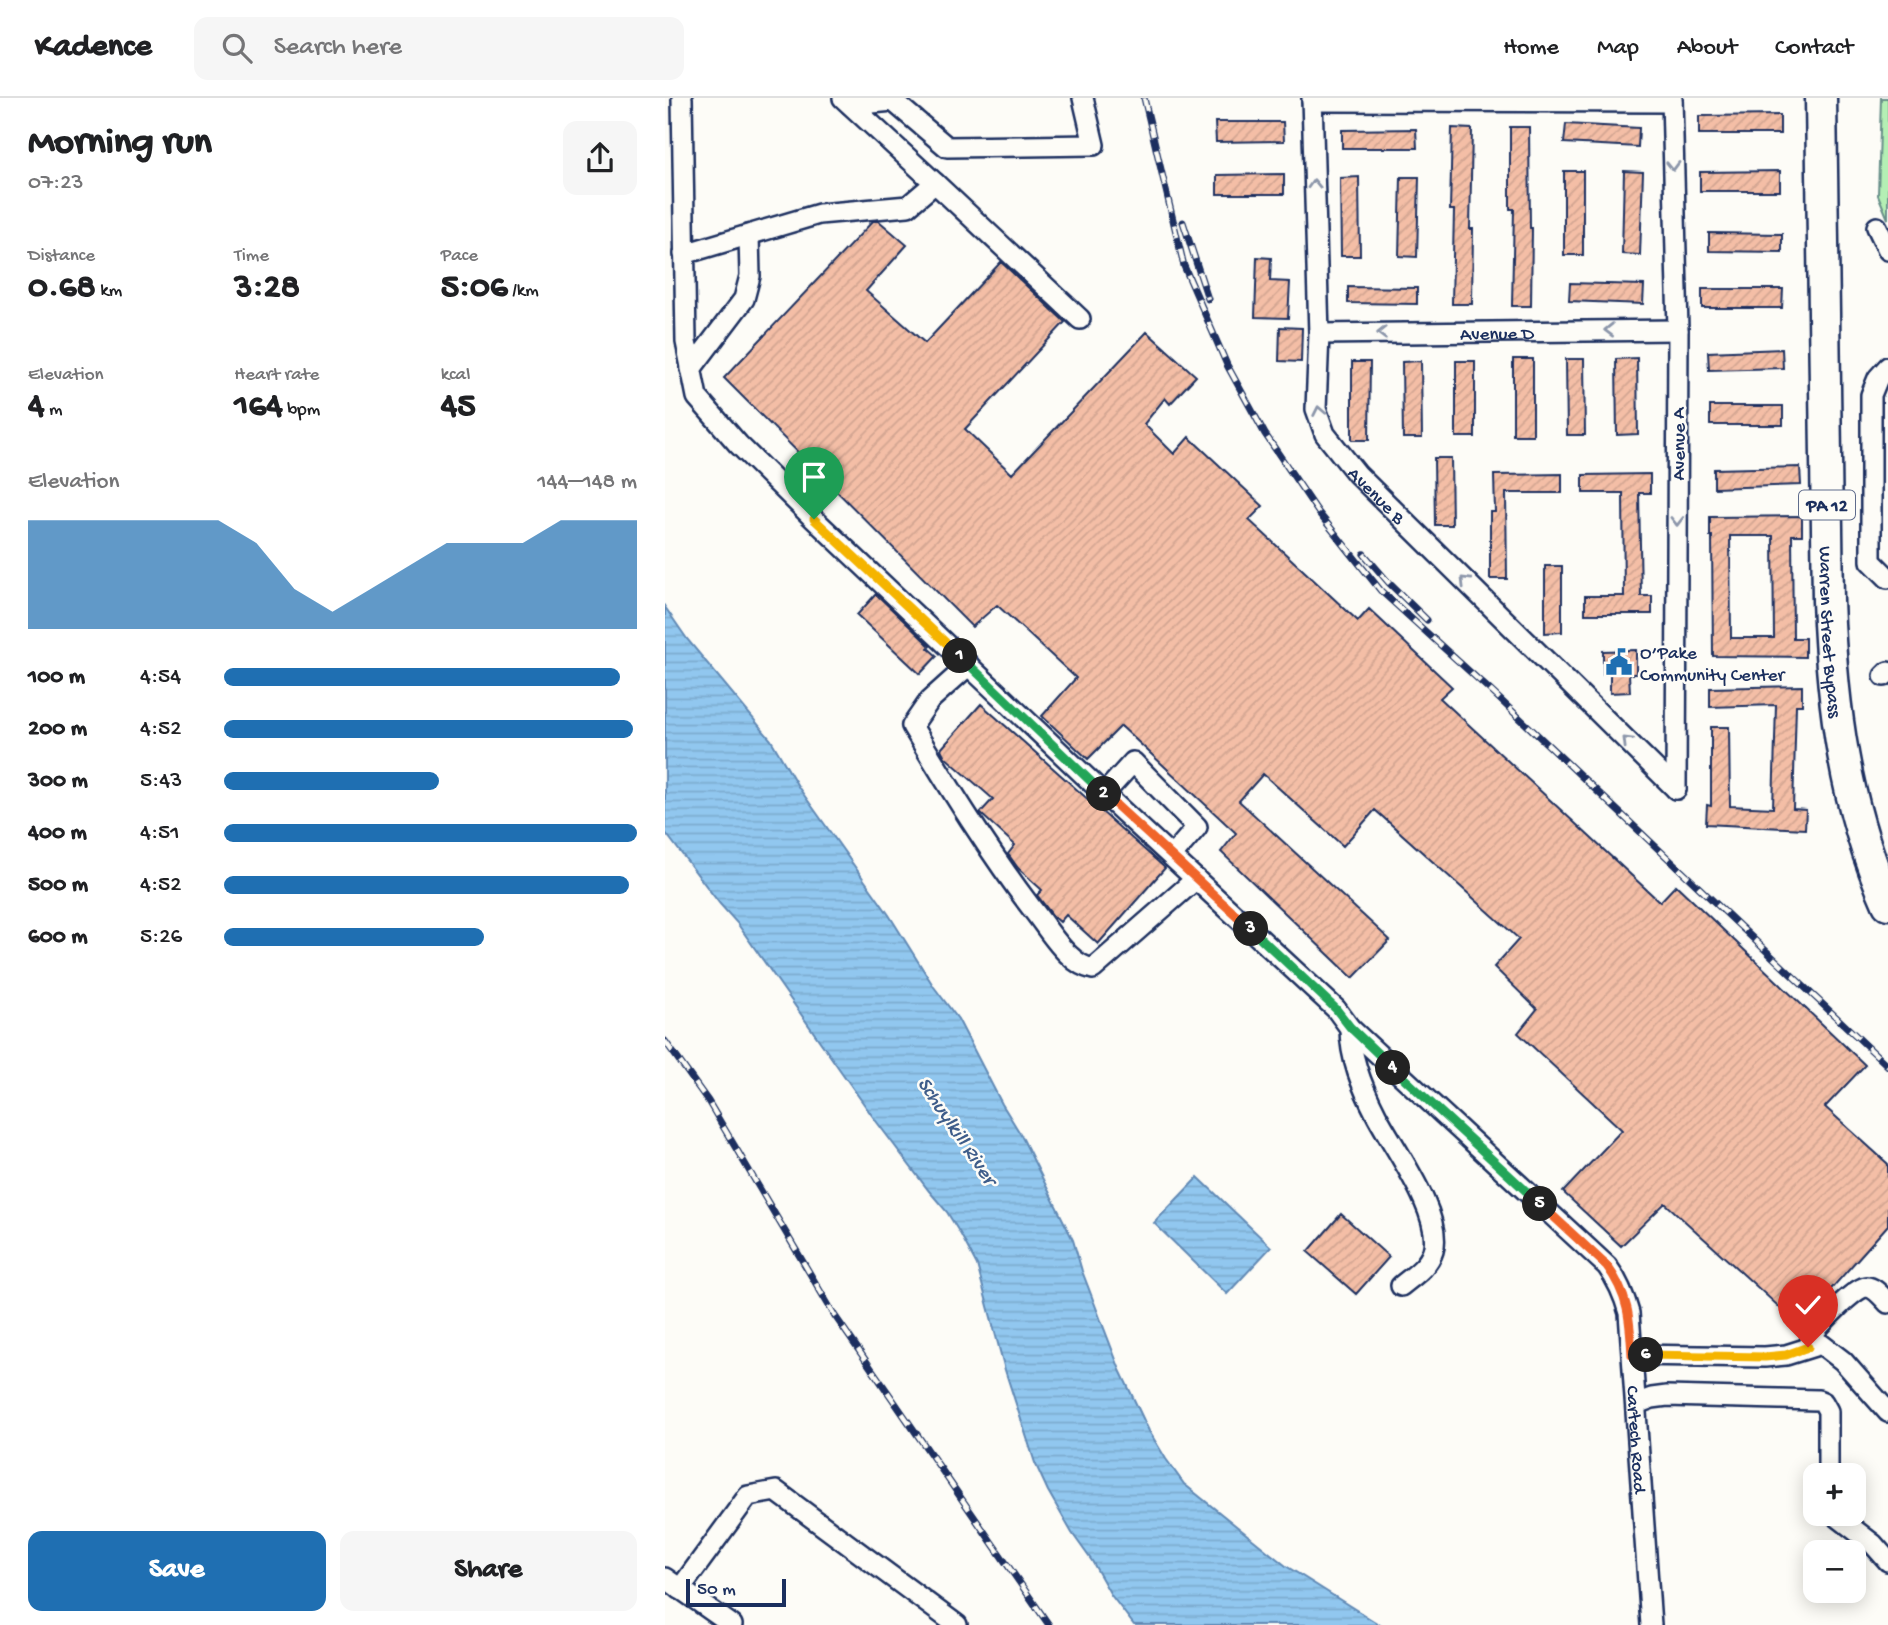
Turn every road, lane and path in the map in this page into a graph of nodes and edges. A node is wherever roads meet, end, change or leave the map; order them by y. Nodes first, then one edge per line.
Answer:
1 (682, 98) edge
2 (1083, 98) edge
3 (1821, 98) edge
4 (1838, 98) edge
5 (1312, 99) edge
6 (1454, 99) edge
7 (1492, 99) edge
8 (886, 100) edge
9 (1672, 100) edge
10 (847, 101) edge
11 (935, 183) junction
12 (1877, 228) dead end
13 (749, 235) junction
14 (1888, 250) edge
15 (684, 254) junction
16 (1080, 319) dead end
17 (1678, 330) junction
18 (1319, 334) junction
19 (1888, 367) edge
20 (691, 369) junction
21 (1888, 578) edge
22 (969, 665) junction
23 (1676, 789) joint
24 (1104, 794) junction
25 (1172, 856) junction
26 (1888, 862) edge
27 (1196, 879) junction
28 (1888, 904) edge
29 (1350, 1027) junction
30 (1401, 1286) dead end
31 (1888, 1303) edge
32 (1808, 1347) junction
33 (1632, 1355) junction
34 (1636, 1404) junction
35 (1888, 1412) edge
36 (1828, 1463) edge
37 (1850, 1526) edge
38 (1888, 1561) edge
39 (672, 1583) edge
40 (731, 1625) edge
41 (957, 1625) edge
42 (1651, 1625) edge

1 - 15 street, Cartech Road
2 - 8 street
3 - 28 highway, Warren Street Bypass / PA 12
4 - 26 highway, Warren Street Bypass / PA 12
5 - 6 street
18 -> 5 street, Avenue B
6 - 7 street
7 - 9 street
8 - 10 street
9 -> 17 street, Avenue A
10 - 11 street
11 - 13 street
11 - 16 street
12 - 14 street
13 - 15 street
13 - 20 street
15 - 20 street, Cartech Road
17 -> 18 street, Avenue D
17 -> 23 street, Avenue A
23 -> 18 street, Avenue B
19 - 21 street
20 - 22 street, Cartech Road
22 - 24 street, Cartech Road
22 - 27 street
24 - 25 street, Cartech Road
24 - 25 street
25 - 27 street, Cartech Road
27 - 29 street, Cartech Road
29 - 30 street
29 - 33 street, Cartech Road
31 - 32 street
32 - 33 street
32 - 35 street
33 - 34 street, Cartech Road
34 - 36 street
34 - 42 street, Cartech Road
37 - 38 street
39 - 40 street
39 - 41 street

